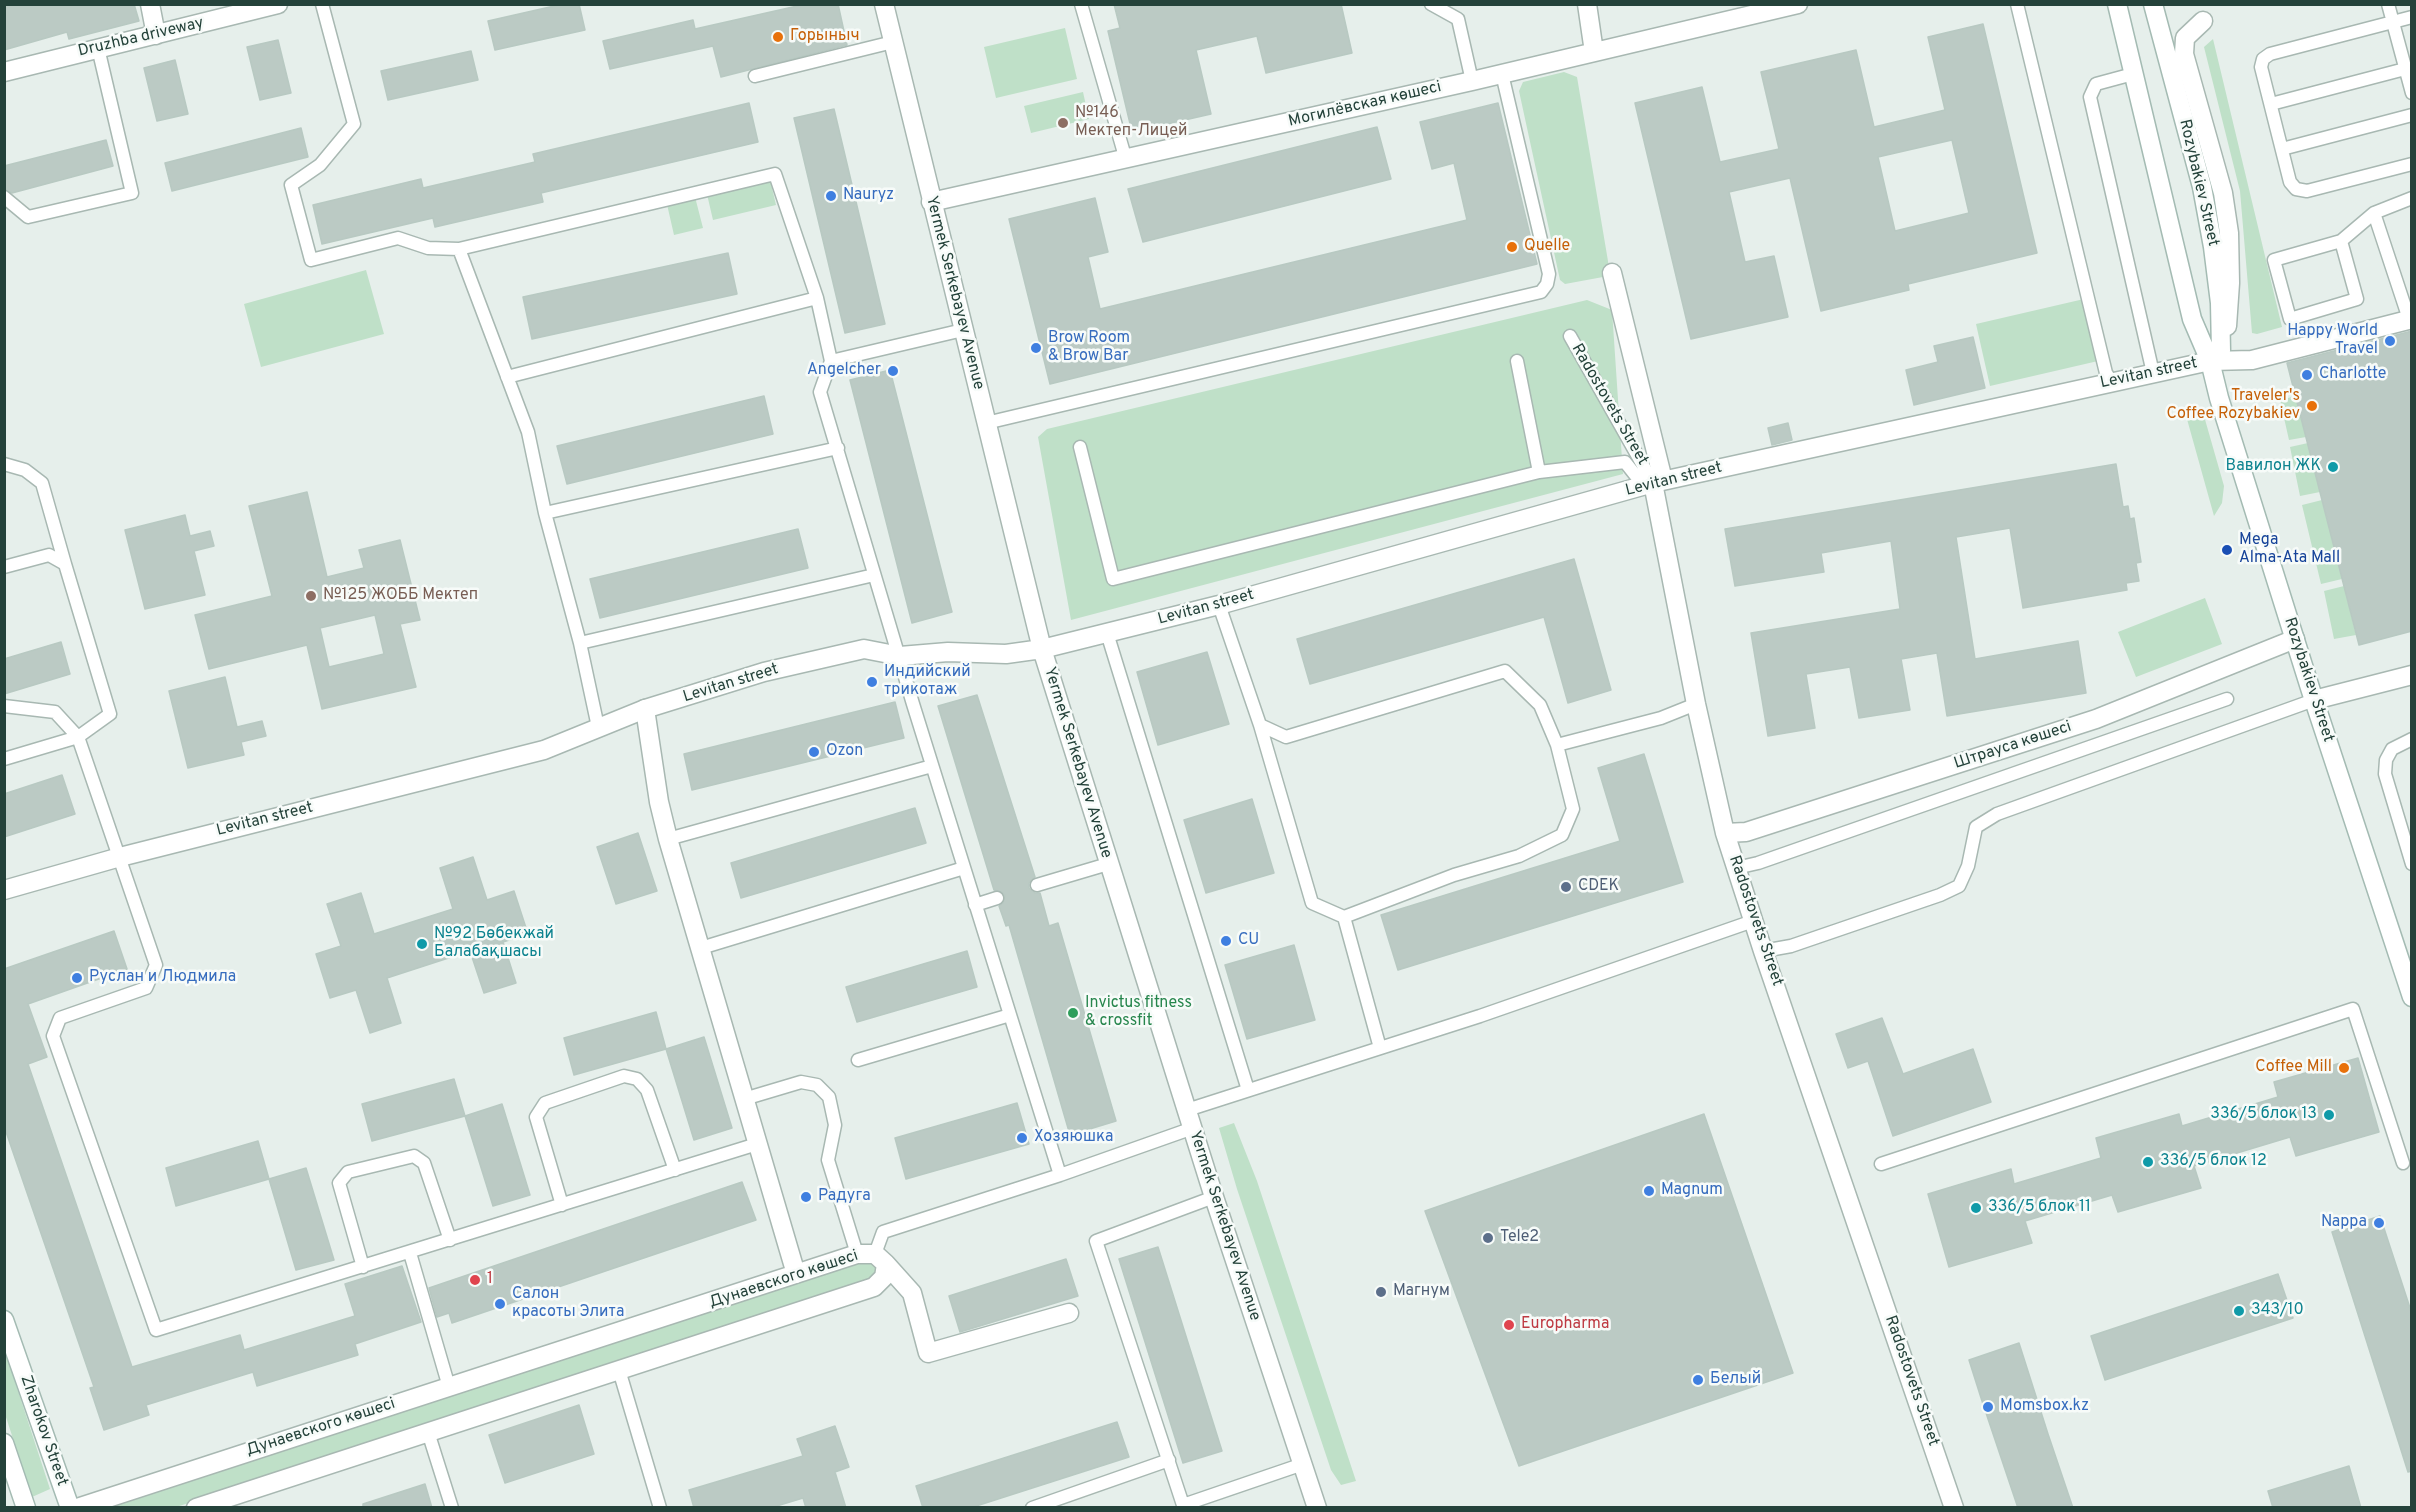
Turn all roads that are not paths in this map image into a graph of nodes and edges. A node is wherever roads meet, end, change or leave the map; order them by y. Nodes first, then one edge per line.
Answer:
1 (150, 4) edge
2 (278, 4) edge
3 (322, 4) edge
4 (884, 4) edge
5 (1081, 4) edge
6 (1431, 4) edge
7 (1587, 4) edge
8 (1798, 4) edge
9 (2017, 4) edge
10 (2117, 4) edge
11 (2153, 4) edge
12 (2388, 4) edge
13 (2412, 17) edge
14 (2203, 21) dead end
15 (2393, 23) junction
16 (156, 35) junction
17 (893, 42) junction
18 (98, 48) junction
19 (1594, 52) junction
20 (2405, 69) junction
21 (4, 72) edge
22 (1502, 74) junction
23 (2133, 74) junction
24 (755, 76) dead end
25 (1472, 81) junction
26 (2412, 93) edge
27 (2271, 104) junction
28 (2412, 115) edge
29 (2282, 149) junction
30 (1126, 160) junction
31 (2412, 164) edge
32 (4, 197) edge
33 (2412, 198) edge
34 (932, 202) junction
35 (2374, 213) junction
36 (2341, 241) junction
37 (459, 249) junction
38 (1612, 273) dead end
39 (817, 298) junction
40 (2410, 319) edge
41 (963, 330) junction
42 (1570, 336) dead end
43 (2216, 356) junction
44 (1517, 361) dead end
45 (831, 362) junction
46 (2153, 373) junction
47 (507, 376) junction
48 (2112, 382) junction
49 (986, 423) junction
50 (1080, 447) dead end
51 (838, 448) junction
52 (4, 464) edge
53 (1539, 472) junction
54 (1653, 482) junction
55 (544, 513) junction
56 (65, 564) junction
57 (4, 567) edge
58 (874, 574) junction
59 (1219, 605) junction
60 (1107, 633) junction
61 (2295, 639) junction
62 (580, 643) junction
63 (1042, 649) junction
64 (900, 656) junction
65 (2412, 675) edge
66 (2228, 699) dead end
67 (2314, 700) junction
68 (1696, 704) junction
69 (4, 706) edge
70 (645, 710) junction
71 (1260, 725) junction
72 (598, 728) junction
73 (78, 737) junction
74 (2412, 739) edge
75 (1557, 745) junction
76 (4, 759) edge
77 (932, 766) junction
78 (1725, 833) junction
79 (668, 839) junction
80 (120, 857) junction
81 (1108, 864) junction
82 (2412, 864) edge
83 (964, 868) junction
84 (1736, 868) junction
85 (1037, 885) dead end
86 (4, 890) edge
87 (997, 898) dead end
88 (975, 905) junction
89 (1344, 917) junction
90 (1753, 921) junction
91 (701, 948) junction
92 (2404, 950) edge
93 (1763, 951) junction
94 (2412, 997) edge
95 (1010, 1015) junction
96 (1380, 1048) junction
97 (858, 1060) dead end
98 (1248, 1090) junction
99 (744, 1099) junction
100 (1187, 1110) junction
101 (1192, 1128) junction
102 (757, 1144) junction
103 (2403, 1163) dead end
104 (1881, 1164) dead end
105 (675, 1170) junction
106 (1060, 1175) junction
107 (1214, 1197) junction
108 (562, 1205) junction
109 (450, 1240) junction
110 (410, 1252) junction
111 (873, 1257) junction
112 (363, 1267) junction
113 (796, 1274) junction
114 (1069, 1313) dead end
115 (4, 1320) edge
116 (620, 1370) junction
117 (449, 1387) junction
118 (428, 1432) junction
119 (4, 1443) edge
120 (1168, 1460) junction
121 (1303, 1464) junction
122 (1184, 1506) edge
123 (27, 1508) edge
124 (70, 1508) edge
125 (77, 1508) edge
126 (196, 1508) edge
127 (452, 1508) edge
128 (660, 1508) edge
129 (1032, 1508) edge
130 (1317, 1508) edge
131 (1954, 1508) edge

1 - 16 street
2 - 16 street, Druzhba driveway
3 - 37 lane
4 - 17 street, Yermek Serkebayev Avenue
5 - 30 lane
6 - 25 lane
7 - 19 street
8 - 19 street, Могилёвская көшесі
9 - 48 lane
10 - 23 street, Rozybakiev Street
11 - 43 street, Rozybakiev Street
12 - 15 lane
13 - 15 lane
14 - 43 street
15 - 20 lane
15 - 27 lane
16 - 18 street, Druzhba driveway
17 - 24 lane
17 - 34 street, Yermek Serkebayev Avenue
18 - 21 street, Druzhba driveway
18 - 32 lane
19 - 22 street, Могилёвская көшесі
20 - 26 lane
20 - 27 lane
22 - 25 street, Могилёвская көшесі
22 - 49 lane
23 - 43 street, Rozybakiev Street
23 - 46 lane
25 - 30 street, Могилёвская көшесі
27 - 29 lane
28 - 29 lane
29 - 31 lane
30 - 34 street, Могилёвская көшесі
33 - 35 lane
34 - 41 street, Yermek Serkebayev Avenue
35 - 36 lane
35 - 40 lane
36 - 36 lane
37 - 39 lane
37 - 47 lane
38 - 54 street, Radostovets Street
39 - 45 lane
39 - 47 lane
40 - 43 street, Levitan street
41 - 45 lane
41 - 49 street, Yermek Serkebayev Avenue
42 - 54 lane, Radostovets Street
43 - 46 street, Levitan street
43 - 61 street, Rozybakiev Street
44 - 53 lane
45 - 51 lane
46 - 48 street, Levitan street
47 - 55 lane
48 - 54 street, Levitan street
49 - 63 street, Yermek Serkebayev Avenue
50 - 53 lane
51 - 55 lane
51 - 58 lane
52 - 56 lane
53 - 54 lane
54 - 59 street, Levitan street
54 - 68 street, Radostovets Street
55 - 62 lane
56 - 57 lane
56 - 73 lane
58 - 62 lane
58 - 64 lane
59 - 60 street, Levitan street
59 - 71 lane
60 - 63 street, Levitan street
60 - 98 lane
61 - 67 street, Rozybakiev Street
61 - 78 street, Штрауса көшесі
62 - 72 lane
63 - 64 street, Levitan street
63 - 81 street, Yermek Serkebayev Avenue
64 - 70 street, Levitan street
64 - 77 lane
65 - 67 street
66 - 84 lane
67 - 92 street, Rozybakiev Street
67 - 93 lane
68 - 75 lane
68 - 78 street, Radostovets Street
69 - 73 lane
70 - 72 street, Levitan street
70 - 79 street
71 - 75 lane
71 - 89 lane
72 - 80 street, Levitan street
73 - 76 lane
73 - 80 lane
74 - 82 lane
75 - 89 lane
77 - 79 lane
77 - 83 lane
78 - 84 street, Radostovets Street
79 - 91 street
80 - 86 street, Levitan street
80 - 112 lane
81 - 85 lane
81 - 100 street, Yermek Serkebayev Avenue
83 - 88 lane
83 - 91 lane
84 - 90 street, Radostovets Street
87 - 88 lane
88 - 95 lane
89 - 96 lane
90 - 93 street, Radostovets Street
90 - 96 lane
91 - 99 street
92 - 94 street, Rozybakiev Street
93 - 131 street, Radostovets Street
95 - 97 lane
95 - 106 lane
96 - 98 lane
98 - 100 lane
99 - 102 street
99 - 111 lane
100 - 101 street, Yermek Serkebayev Avenue
101 - 106 lane
101 - 107 street, Yermek Serkebayev Avenue
102 - 105 lane
102 - 113 street
103 - 104 lane
105 - 108 lane
105 - 108 lane
106 - 111 lane
107 - 120 lane
107 - 121 street, Yermek Serkebayev Avenue
108 - 109 lane
109 - 110 lane
109 - 112 lane
110 - 112 lane
110 - 117 lane
111 - 113 street, Дунаевского көшесі
111 - 114 street
111 - 116 street
113 - 117 street, Дунаевского көшесі
115 - 124 street, Zharokov Street
116 - 118 street
116 - 128 lane
117 - 125 street, Дунаевского көшесі
118 - 126 street
118 - 127 lane
119 - 123 street
120 - 122 lane
120 - 129 lane
121 - 122 lane
121 - 130 street, Yermek Serkebayev Avenue

